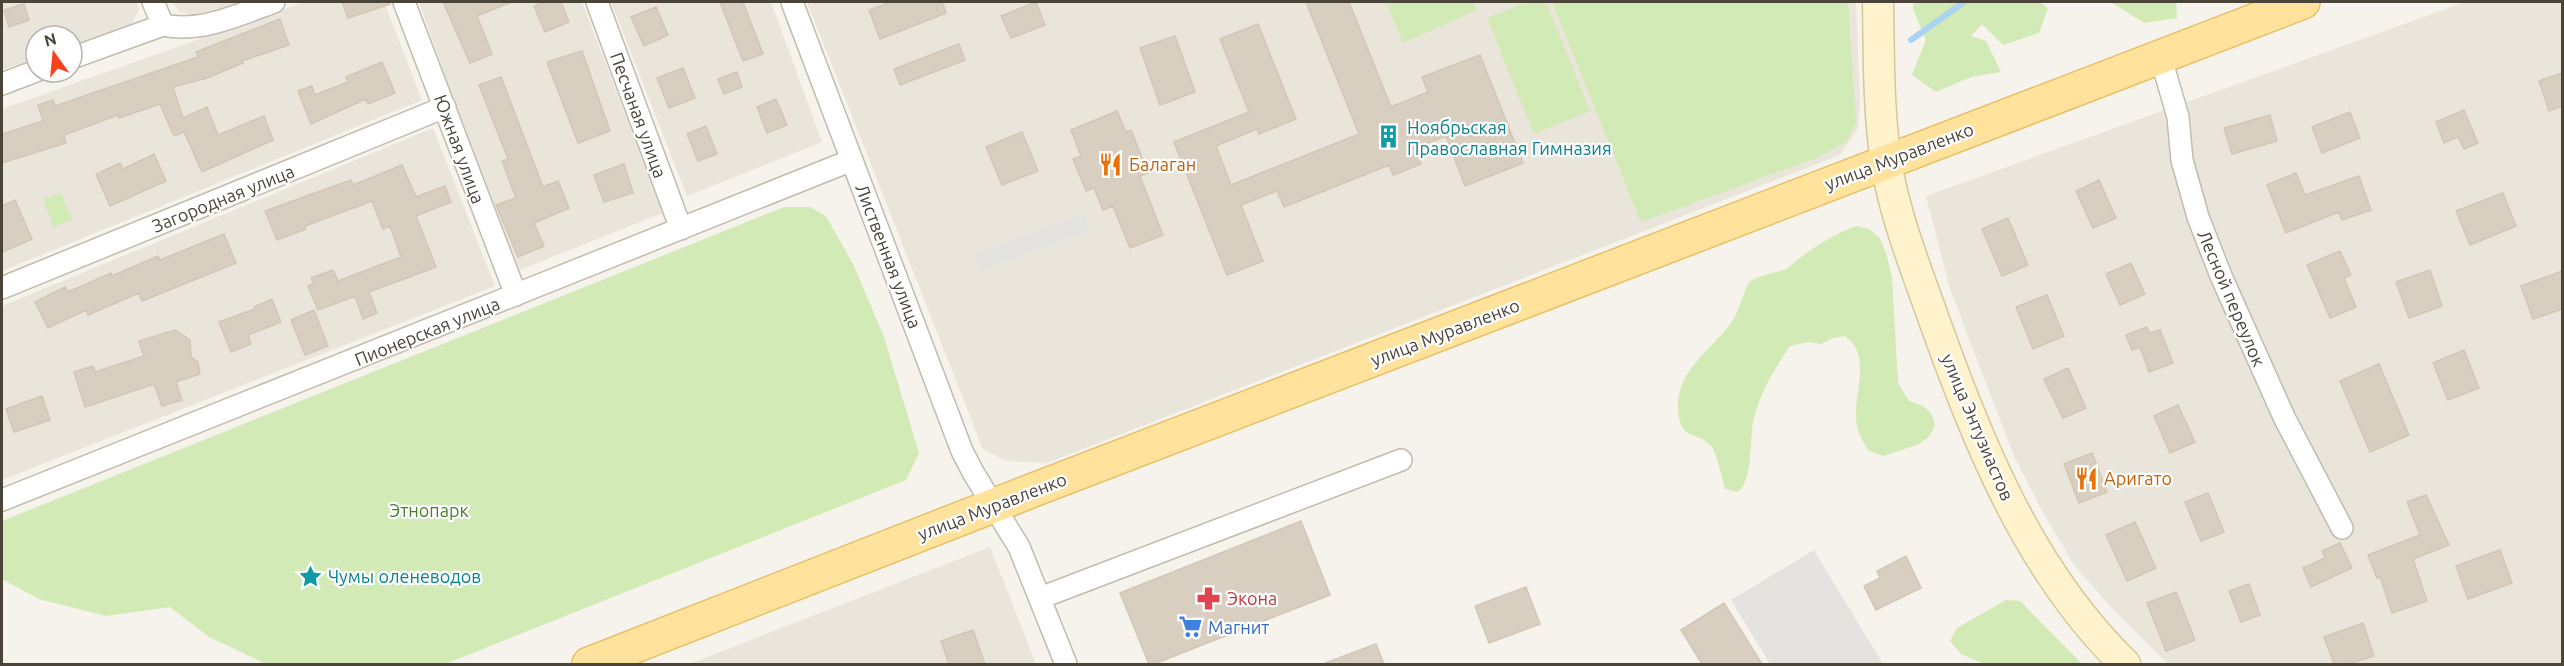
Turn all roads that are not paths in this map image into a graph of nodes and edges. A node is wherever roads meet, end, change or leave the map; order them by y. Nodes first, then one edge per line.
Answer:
1 (153, 2) edge
2 (273, 2) edge
3 (404, 2) edge
4 (597, 2) edge
5 (792, 2) edge
6 (1878, 2) edge
7 (2302, 2) edge
8 (163, 25) junction
9 (84, 54) edge
10 (2160, 55) junction
11 (24, 76) edge
12 (2, 84) edge
13 (445, 107) junction
14 (852, 160) junction
15 (1886, 161) junction
16 (681, 229) junction
17 (2, 288) edge
18 (516, 295) junction
19 (1401, 460) dead end
20 (2, 500) edge
21 (995, 505) junction
22 (2343, 528) dead end
23 (1040, 598) junction
24 (589, 664) edge
25 (1066, 664) edge
26 (2125, 664) edge

1 - 8 street
2 - 8 street
3 - 13 street, Южная улица
4 - 16 street, Песчаная улица
5 - 14 street, Лиственная улица
6 - 15 street, улица Энтузиастов
7 - 10 main road, улица Муравленко
8 - 9 street
10 - 15 main road, улица Муравленко
10 - 22 street, Лесной переулок
11 - 12 street
13 - 17 street, Загородная улица
13 - 18 street, Южная улица
14 - 16 street, Пионерская улица
14 - 21 street, Лиственная улица
15 - 21 main road, улица Муравленко
15 - 26 street, улица Энтузиастов
16 - 18 street, Пионерская улица
18 - 20 street, Пионерская улица
19 - 23 street
21 - 23 street, Лиственная улица
21 - 24 main road, улица Муравленко
23 - 25 street, Лиственная улица

